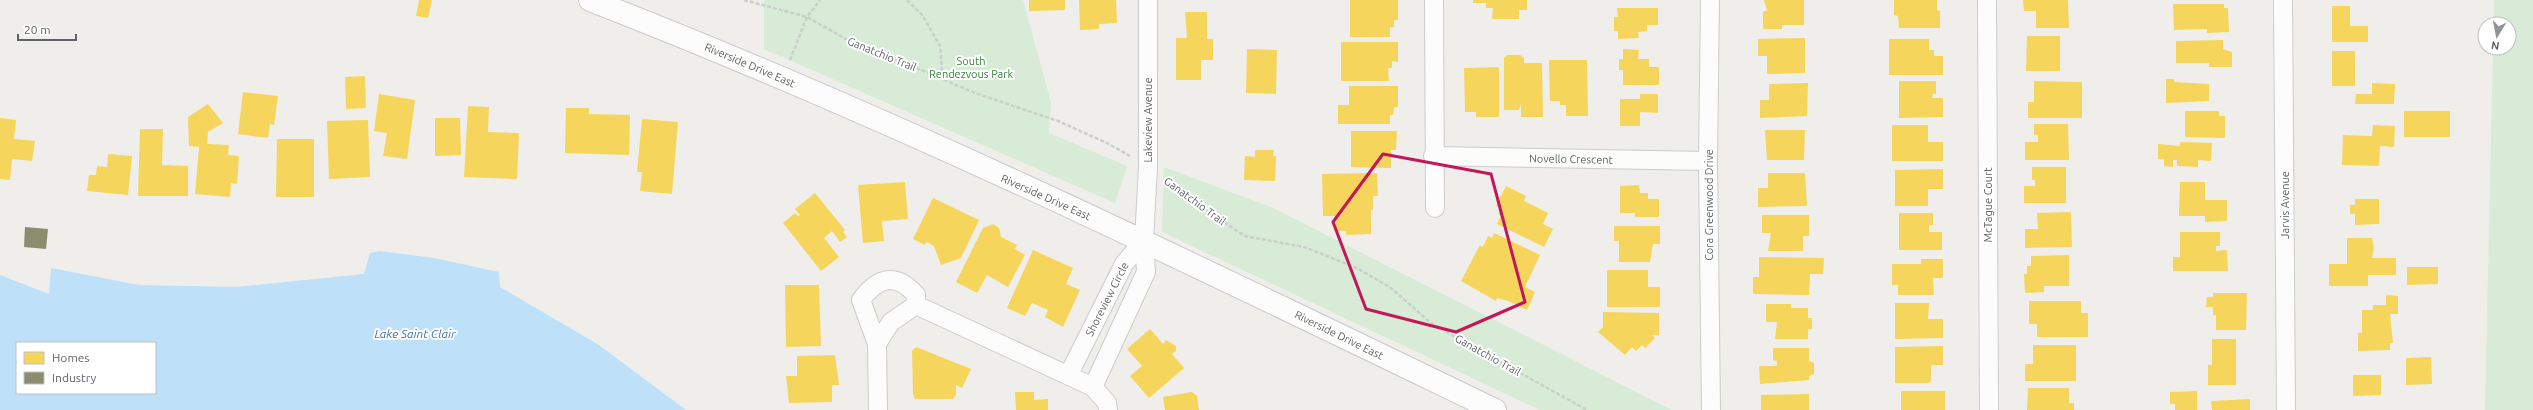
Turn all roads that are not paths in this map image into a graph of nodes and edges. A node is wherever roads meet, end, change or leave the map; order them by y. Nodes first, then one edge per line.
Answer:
1 (592, 0) edge
2 (1148, 0) edge
3 (1434, 0) edge
4 (1710, 0) edge
5 (1987, 0) edge
6 (2283, 0) edge
7 (1433, 156) junction
8 (1708, 161) junction
9 (1435, 208) dead end
10 (1144, 240) junction
11 (916, 305) junction
12 (877, 344) junction
13 (1069, 374) junction
14 (1093, 387) junction
15 (878, 410) edge
16 (1108, 410) edge
17 (1495, 410) edge
18 (1711, 410) edge
19 (1989, 410) edge
20 (2286, 410) edge

1 - 10 main road, Riverside Drive East
2 - 10 street, Lakeview Avenue
3 - 7 street
4 - 8 street, Cora Greenwood Drive
5 - 19 street, McTague Court
6 - 20 street, Jarvis Avenue
7 - 8 street, Novello Crescent
7 - 9 street
8 - 18 street, Cora Greenwood Drive
10 - 13 street, Shoreview Circle
10 - 14 street, Shoreview Circle
10 - 17 main road, Riverside Drive East
11 - 12 street
11 - 12 street
11 - 13 street
12 - 15 street
13 - 14 street
14 - 16 street

